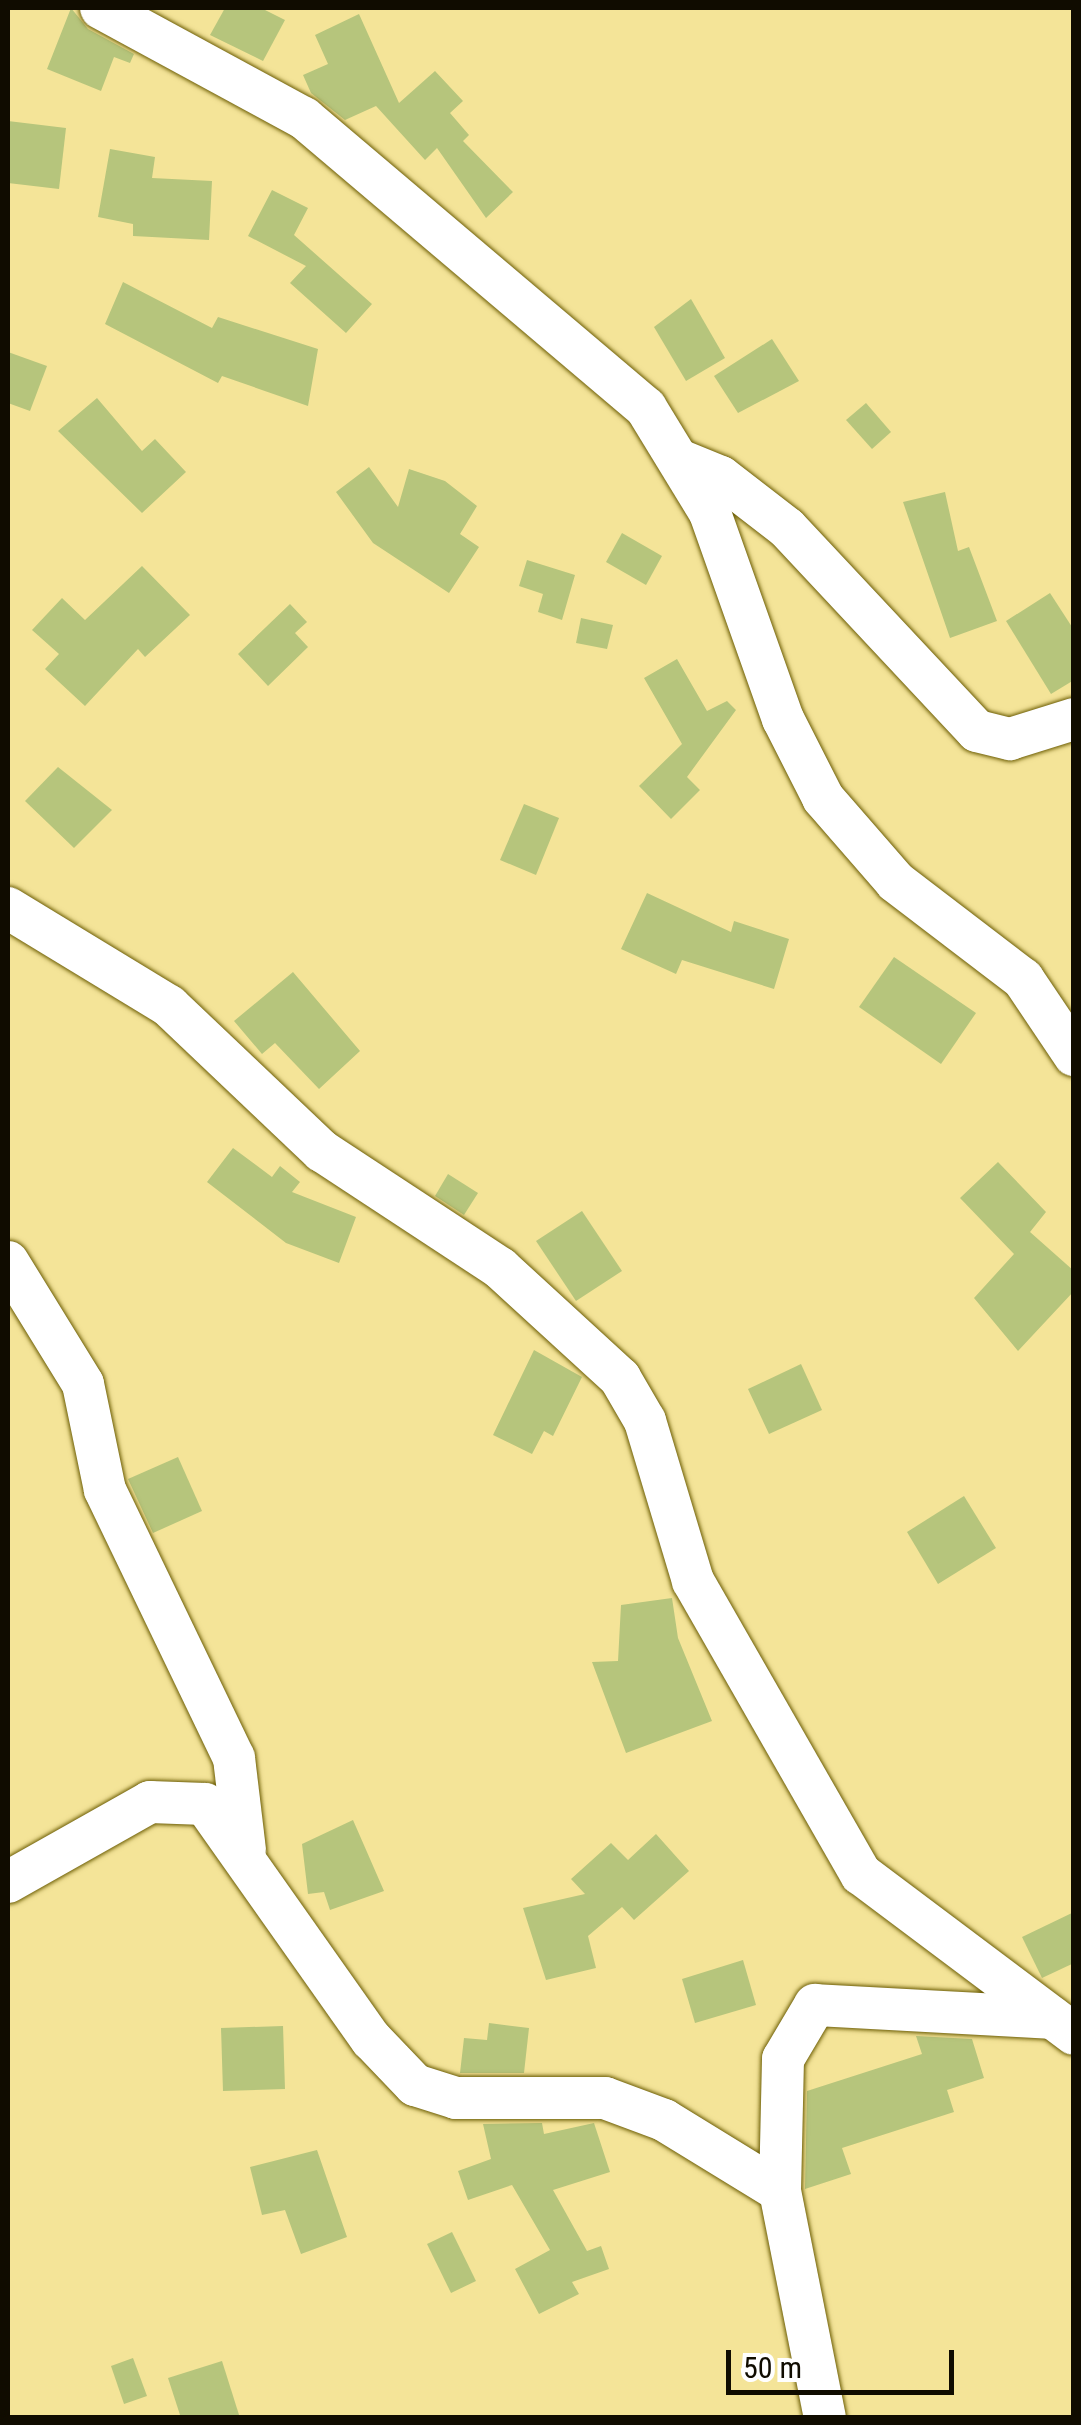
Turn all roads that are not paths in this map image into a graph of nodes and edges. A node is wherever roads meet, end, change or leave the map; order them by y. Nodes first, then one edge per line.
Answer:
1 (100, 8) edge
2 (679, 460) junction
3 (1074, 720) edge
4 (8, 908) edge
5 (1074, 1054) edge
6 (8, 1262) edge
7 (245, 1850) junction
8 (8, 1882) edge
9 (1063, 2026) edge
10 (780, 2191) junction
11 (826, 2418) edge

1 - 2 street
2 - 3 street
2 - 5 street
4 - 9 street
6 - 7 street
7 - 8 street
7 - 10 street
9 - 10 street
10 - 11 street

